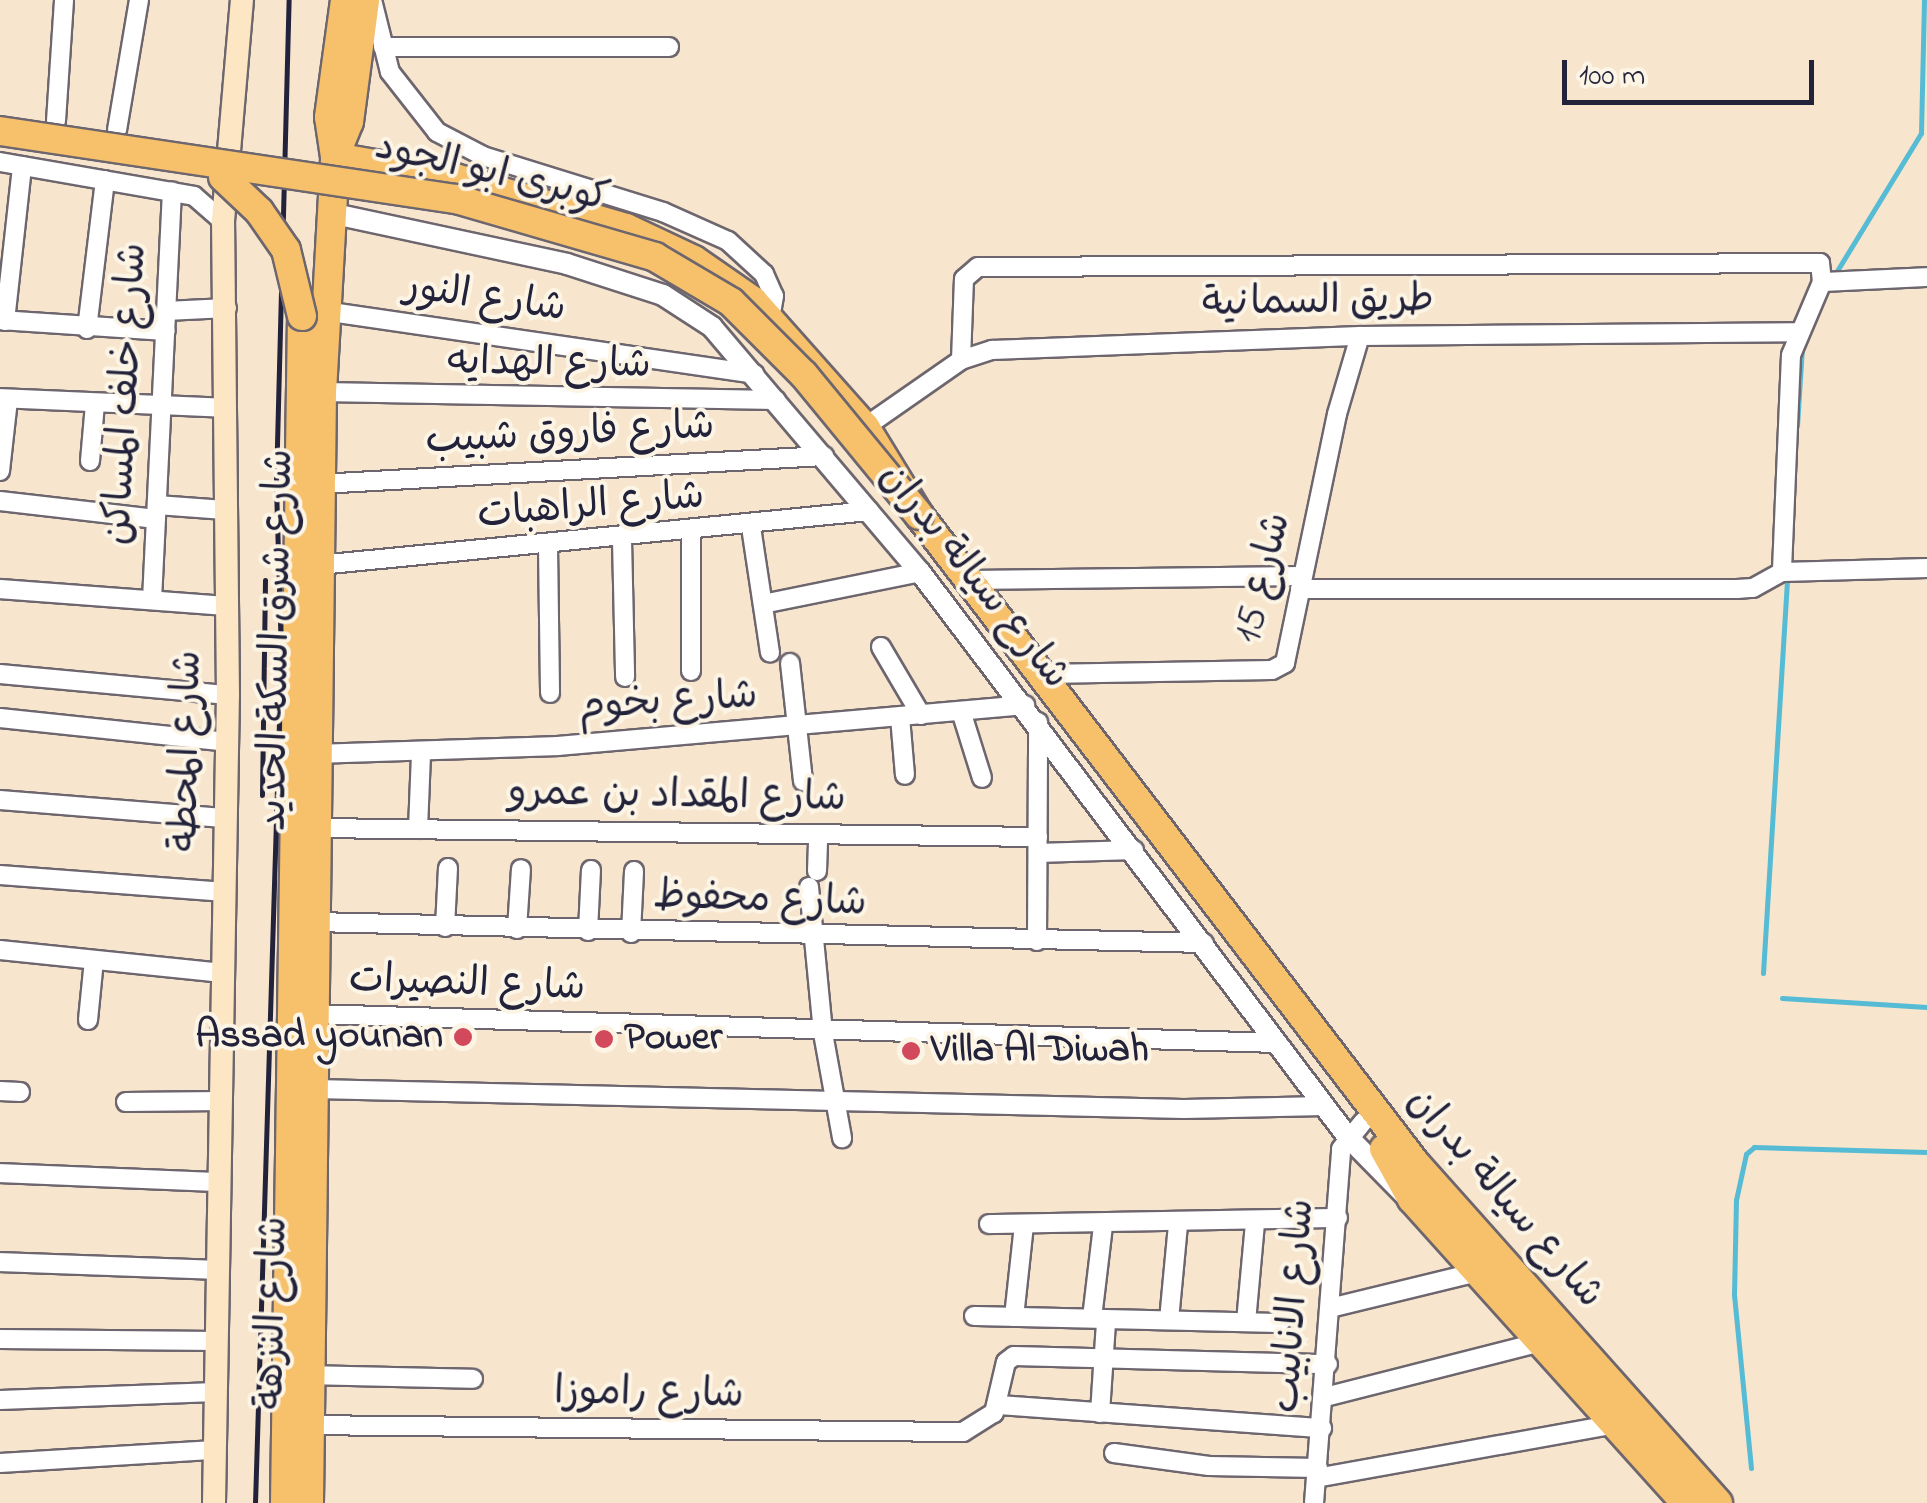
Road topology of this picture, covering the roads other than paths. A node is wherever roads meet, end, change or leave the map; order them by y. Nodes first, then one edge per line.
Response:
1 (64, 0) edge
2 (138, 0) edge
3 (242, 0) edge
4 (345, 0) edge
5 (368, 0) edge
6 (669, 46) dead end
7 (382, 47) junction
8 (56, 121) dead end
9 (118, 130) dead end
10 (0, 131) edge
11 (0, 146) edge
12 (334, 157) junction
13 (0, 162) edge
14 (22, 166) junction
15 (223, 177) junction
16 (105, 180) junction
17 (172, 192) junction
18 (330, 213) junction
19 (223, 220) junction
20 (6, 244) edge
21 (1927, 277) edge
22 (1822, 282) junction
23 (227, 308) junction
24 (166, 311) junction
25 (313, 314) junction
26 (770, 318) junction
27 (2, 320) edge
28 (88, 329) junction
29 (166, 331) junction
30 (1796, 332) junction
31 (1360, 336) junction
32 (961, 360) junction
33 (754, 374) junction
34 (322, 392) junction
35 (4, 399) edge
36 (776, 400) junction
37 (95, 404) junction
38 (162, 408) junction
39 (226, 408) junction
40 (865, 427) junction
41 (824, 456) junction
42 (90, 461) dead end
43 (0, 471) edge
44 (320, 484) junction
45 (0, 501) edge
46 (225, 510) junction
47 (870, 510) junction
48 (157, 512) junction
49 (916, 523) junction
50 (752, 527) junction
51 (690, 533) junction
52 (622, 540) junction
53 (548, 548) junction
54 (319, 565) junction
55 (1927, 568) edge
56 (920, 572) junction
57 (1782, 572) junction
58 (970, 580) junction
59 (1301, 582) junction
60 (0, 589) edge
61 (152, 600) junction
62 (762, 604) junction
63 (226, 606) junction
64 (881, 647) dead end
65 (770, 653) dead end
66 (790, 663) dead end
67 (692, 670) dead end
68 (0, 674) edge
69 (1044, 674) junction
70 (625, 677) dead end
71 (550, 693) dead end
72 (228, 695) junction
73 (1025, 705) junction
74 (961, 711) junction
75 (921, 715) junction
76 (900, 717) junction
77 (0, 718) edge
78 (1038, 722) junction
79 (797, 728) junction
80 (227, 742) junction
81 (316, 754) junction
82 (421, 754) junction
83 (905, 775) dead end
84 (982, 778) dead end
85 (803, 782) dead end
86 (0, 800) edge
87 (226, 818) junction
88 (315, 828) junction
89 (418, 829) junction
90 (818, 834) junction
91 (1038, 845) junction
92 (1134, 850) junction
93 (448, 868) dead end
94 (522, 869) dead end
95 (591, 870) dead end
96 (634, 871) dead end
97 (0, 876) edge
98 (224, 892) junction
99 (314, 922) junction
100 (445, 927) junction
101 (518, 929) junction
102 (588, 931) junction
103 (631, 933) junction
104 (812, 939) junction
105 (1037, 942) junction
106 (1204, 943) junction
107 (0, 950) edge
108 (94, 960) junction
109 (223, 973) junction
110 (312, 1014) junction
111 (88, 1020) dead end
112 (823, 1033) junction
113 (1278, 1043) junction
114 (315, 1090) junction
115 (0, 1091) edge
116 (20, 1092) dead end
117 (221, 1101) junction
118 (126, 1102) dead end
119 (835, 1104) junction
120 (1325, 1106) junction
121 (316, 1125) junction
122 (1355, 1129) junction
123 (842, 1138) dead end
124 (0, 1173) edge
125 (220, 1182) junction
126 (286, 1204) junction
127 (1338, 1218) junction
128 (1255, 1223) junction
129 (989, 1224) dead end
130 (1024, 1225) junction
131 (1178, 1225) junction
132 (1102, 1226) junction
133 (0, 1262) edge
134 (218, 1270) junction
135 (1478, 1272) junction
136 (1334, 1308) junction
137 (974, 1316) dead end
138 (1014, 1317) junction
139 (1099, 1320) junction
140 (1170, 1320) junction
141 (1246, 1322) junction
142 (1280, 1323) dead end
143 (0, 1339) edge
144 (216, 1341) junction
145 (1541, 1342) junction
146 (1104, 1359) junction
147 (1328, 1364) junction
148 (300, 1375) junction
149 (1590, 1378) junction
150 (472, 1379) dead end
151 (216, 1392) junction
152 (1325, 1397) junction
153 (0, 1400) edge
154 (998, 1406) junction
155 (1100, 1412) junction
156 (1615, 1424) junction
157 (299, 1425) junction
158 (1322, 1428) junction
159 (215, 1450) junction
160 (1114, 1454) dead end
161 (0, 1463) edge
162 (1317, 1473) junction
163 (214, 1503) edge
164 (285, 1503) edge
165 (309, 1503) edge
166 (1314, 1503) edge
167 (1686, 1503) edge
168 (1718, 1503) edge

1 - 8 street
2 - 9 street
3 - 19 main road, شارع المحطة
4 - 12 main road
5 - 7 street
5 - 12 main road
6 - 7 street
7 - 26 street
10 - 49 main road, كوبرى ابو الجود, bridge
11 - 15 main road, كوبرى ابو الجود
12 - 18 main road, شارع شرق السكة الحديد
12 - 26 main road, شارع سيالة بدران
13 - 14 street
14 - 16 street
14 - 20 street
15 - 25 main road, bridge
15 - 49 main road, كوبرى ابو الجود
16 - 17 street
16 - 28 street
17 - 19 street
17 - 24 street, شارع خلف المساكن
18 - 25 main road, شارع شرق السكة الحديد
18 - 33 street, شارع سيالة بدران
19 - 23 main road, شارع المحطة
20 - 27 street
21 - 22 street
22 - 30 street
22 - 32 street
23 - 24 street
23 - 39 main road, شارع المحطة
24 - 29 street, شارع خلف المساكن
25 - 33 street, شارع النور
25 - 34 main road, شارع شرق السكة الحديد
25 - 126 main road, شارع النزهة
26 - 40 main road, شارع سيالة بدران
27 - 28 street
28 - 29 street
29 - 38 street, شارع خلف المساكن
30 - 31 street, طريق السمانية
30 - 57 street
31 - 32 street, طريق السمانية
31 - 59 street, شارع 15
32 - 40 street, طريق السمانية
33 - 36 street, شارع سيالة بدران
34 - 36 street, شارع الهدايه
34 - 44 main road, شارع شرق السكة الحديد
35 - 37 street
35 - 43 street
36 - 41 street, شارع سيالة بدران
37 - 38 street
37 - 42 street
38 - 39 street
38 - 48 street, شارع خلف المساكن
39 - 46 main road, شارع المحطة
40 - 49 main road, شارع سيالة بدران
41 - 44 street, شارع فاروق شبيب
41 - 47 street, شارع سيالة بدران
44 - 54 main road, شارع شرق السكة الحديد
45 - 48 street
46 - 48 street
46 - 63 main road, شارع المحطة
47 - 50 street, شارع الراهبات
47 - 56 street, شارع سيالة بدران
48 - 61 street, شارع خلف المساكن
49 - 58 main road, شارع سيالة بدران
49 - 122 main road, شارع سيالة بدران
50 - 51 street, شارع الراهبات
50 - 62 street
51 - 52 street, شارع الراهبات
51 - 67 street
52 - 53 street, شارع الراهبات
52 - 70 street
53 - 54 street, شارع الراهبات
53 - 71 street
54 - 81 main road, شارع شرق السكة الحديد
55 - 57 street
56 - 62 street
56 - 73 street, شارع سيالة بدران
57 - 59 street
58 - 59 street
58 - 69 main road, شارع سيالة بدران
59 - 69 street, شارع 15
60 - 61 street
61 - 63 street
62 - 65 street
63 - 72 main road, شارع المحطة
64 - 75 street
66 - 79 street
68 - 72 street
69 - 149 main road, شارع سيالة بدران
72 - 80 main road, شارع المحطة
73 - 74 street, شارع بخوم
73 - 78 street, شارع سيالة بدران
74 - 75 street, شارع بخوم
74 - 84 street
75 - 76 street, شارع بخوم
76 - 79 street, شارع بخوم
76 - 83 street
77 - 80 street
78 - 91 street
78 - 92 street, شارع سيالة بدران
79 - 82 street, شارع بخوم
79 - 85 street
80 - 87 main road, شارع المحطة
81 - 82 street, شارع بخوم
81 - 88 main road, شارع شرق السكة الحديد
82 - 89 street
86 - 87 street
87 - 98 main road, شارع المحطة
88 - 89 street, شارع المقداد بن عمرو
88 - 99 main road, شارع شرق السكة الحديد
89 - 90 street, شارع المقداد بن عمرو
90 - 91 street, شارع المقداد بن عمرو
90 - 104 street
91 - 92 street, شارع المقداد بن عمرو
91 - 105 street
92 - 106 street, شارع سيالة بدران
93 - 100 street
94 - 101 street
95 - 102 street
96 - 103 street
97 - 98 street
98 - 109 main road, شارع المحطة
99 - 100 street, شارع محفوظ
99 - 110 main road, شارع شرق السكة الحديد
100 - 101 street, شارع محفوظ
101 - 102 street, شارع محفوظ
102 - 103 street, شارع محفوظ
103 - 104 street, شارع محفوظ
104 - 105 street, شارع محفوظ
104 - 112 street
105 - 106 street, شارع محفوظ
106 - 113 street, شارع سيالة بدران
107 - 108 street
108 - 109 street
108 - 111 street
109 - 117 main road, شارع المحطة
110 - 112 street, شارع النصيرات
110 - 114 main road, شارع شرق السكة الحديد
112 - 113 street, شارع النصيرات
112 - 119 street
113 - 120 street, شارع سيالة بدران
114 - 119 street
114 - 121 main road, شارع شرق السكة الحديد
115 - 116 street
117 - 118 street
117 - 125 main road, شارع المحطة
119 - 120 street
119 - 123 street
120 - 122 street, شارع سيالة بدران
121 - 126 main road
121 - 148 main road, شارع النزهة
122 - 127 street, شارع الانابيب
122 - 135 main road, شارع سيالة بدران
124 - 125 street
125 - 134 main road, شارع المحطة
126 - 148 main road, شارع النزهة
127 - 128 street
127 - 136 street, شارع الانابيب
128 - 131 street
128 - 141 street
129 - 130 street
130 - 132 street
130 - 138 street
131 - 132 street
131 - 140 street
132 - 139 street
133 - 134 street
134 - 144 main road, شارع المحطة
135 - 136 street
135 - 145 main road, شارع سيالة بدران
136 - 147 street, شارع الانابيب
137 - 138 street
138 - 139 street
139 - 140 street
139 - 146 street
140 - 141 street
141 - 142 street
143 - 144 street
144 - 151 main road, شارع المحطة
145 - 149 main road, شارع سيالة بدران
145 - 152 street
146 - 147 street
146 - 154 street
146 - 155 street
147 - 152 street, شارع الانابيب
148 - 150 street
148 - 157 main road, شارع النزهة
149 - 156 main road, شارع سيالة بدران
149 - 168 main road, شارع سيالة بدران
151 - 153 street
151 - 159 main road, شارع المحطة
152 - 158 street, شارع الانابيب
154 - 155 street
154 - 157 street, شارع راموزا
155 - 158 street
156 - 162 street
156 - 167 main road, شارع سيالة بدران
157 - 164 main road, شارع النزهة
157 - 165 main road, شارع النزهة
158 - 162 street, شارع الانابيب
159 - 161 street
159 - 163 main road, شارع المحطة
160 - 162 street
162 - 166 street, شارع الانابيب

